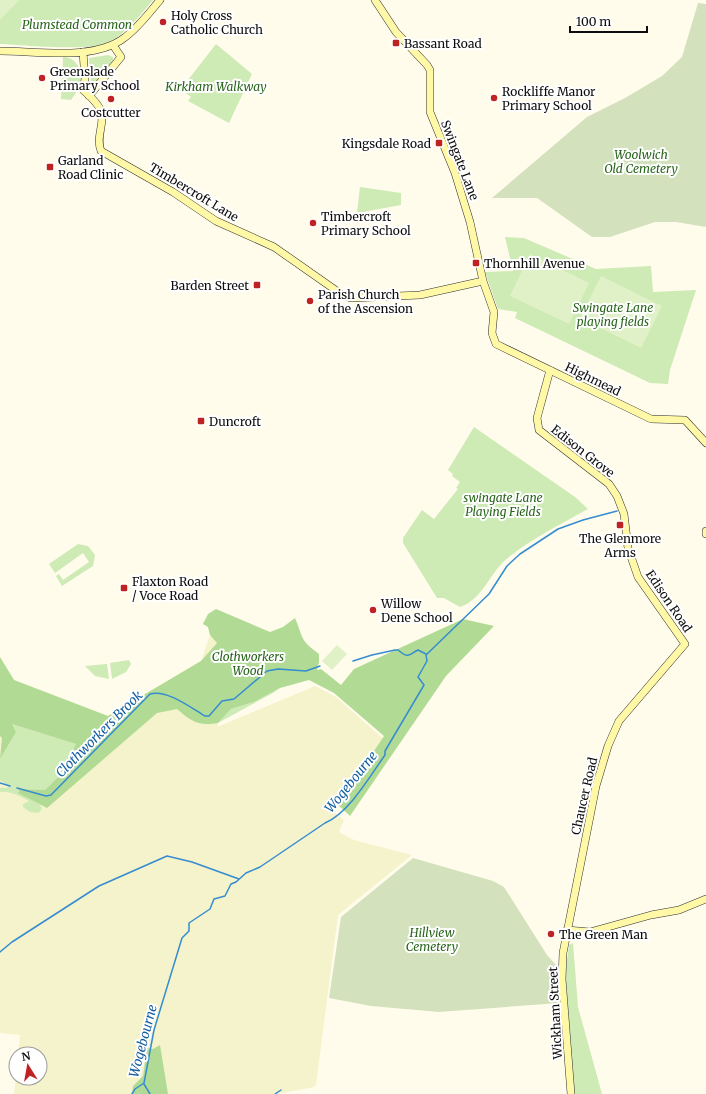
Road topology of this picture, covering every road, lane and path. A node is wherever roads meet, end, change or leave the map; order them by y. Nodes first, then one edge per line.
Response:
1 (160, 0) edge
2 (375, 0) edge
3 (113, 45) junction
4 (0, 50) edge
5 (83, 52) junction
6 (89, 96) junction
7 (483, 281) junction
8 (496, 344) joint
9 (550, 370) junction
10 (706, 443) edge
11 (628, 548) joint
12 (685, 644) joint
13 (706, 899) edge
14 (567, 930) junction
15 (571, 1094) edge

1 - 3 street
2 - 7 street, Swingate Lane
3 - 5 street
3 - 6 street
4 - 5 street
5 - 6 street, Timbercroft Lane
6 - 7 street, Timbercroft Lane
7 - 8 street, Swingate Lane
8 - 9 street, Highmead
9 - 10 street, Highmead
9 - 11 street, Edison Grove
11 - 12 street, Edison Road
12 - 14 street, Chaucer Road
13 - 14 street
14 - 15 street, Wickham Street

